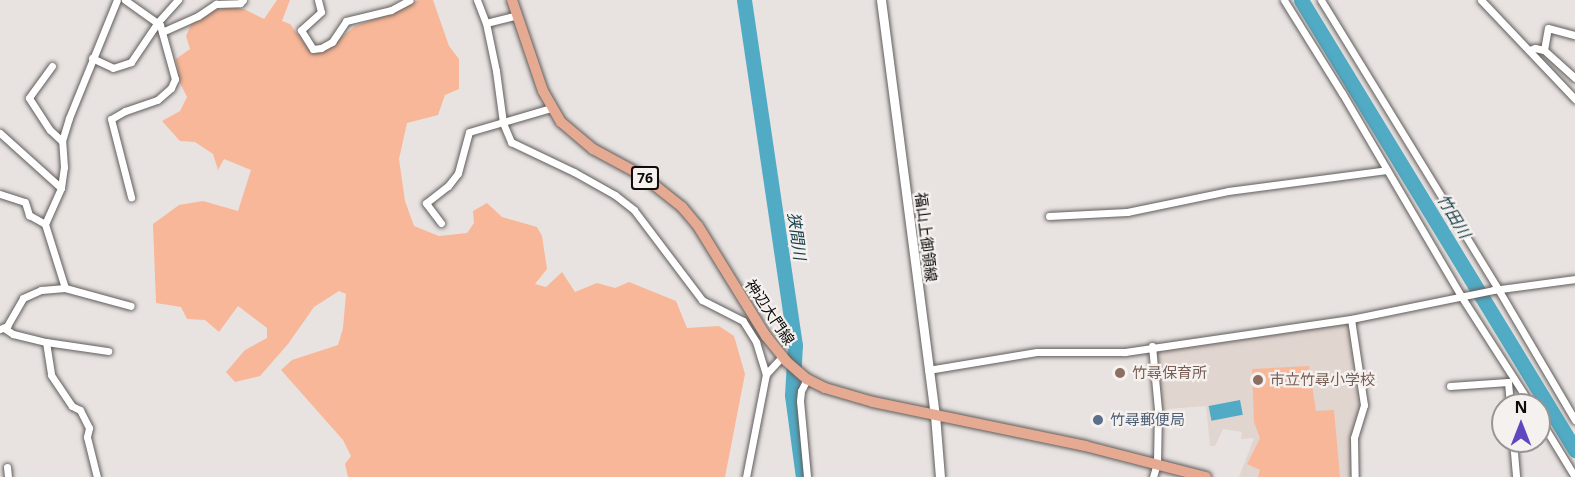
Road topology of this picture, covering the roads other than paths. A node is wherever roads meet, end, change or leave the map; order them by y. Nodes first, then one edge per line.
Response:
1 (117, 0) edge
2 (125, 0) edge
3 (178, 0) edge
4 (243, 0) edge
5 (318, 0) edge
6 (410, 0) edge
7 (477, 0) edge
8 (512, 0) edge
9 (881, 0) edge
10 (1284, 0) edge
11 (1321, 0) edge
12 (1481, 0) edge
13 (518, 15) junction
14 (158, 22) junction
15 (486, 23) junction
16 (162, 32) junction
17 (1575, 35) edge
18 (1528, 50) junction
19 (1544, 50) junction
20 (92, 58) junction
21 (51, 66) dead end
22 (1575, 78) edge
23 (1575, 99) edge
24 (551, 108) junction
25 (503, 123) junction
26 (0, 133) edge
27 (62, 141) junction
28 (1387, 170) junction
29 (62, 188) junction
30 (0, 194) edge
31 (131, 197) dead end
32 (1049, 216) dead end
33 (441, 223) dead end
34 (45, 224) junction
35 (1575, 279) edge
36 (65, 288) junction
37 (1496, 289) junction
38 (1463, 296) junction
39 (131, 306) dead end
40 (1352, 319) junction
41 (2, 328) edge
42 (46, 342) junction
43 (1152, 346) junction
44 (108, 351) dead end
45 (1500, 353) junction
46 (784, 359) junction
47 (928, 370) junction
48 (766, 374) junction
49 (804, 376) junction
50 (1508, 382) junction
51 (1450, 386) dead end
52 (1509, 393) edge
53 (1524, 393) edge
54 (934, 415) junction
55 (1575, 420) edge
56 (1551, 438) edge
57 (1514, 453) edge
58 (1157, 463) junction
59 (7, 466) dead end
60 (8, 477) edge
61 (97, 477) edge
62 (746, 477) edge
63 (807, 477) edge
64 (940, 477) edge
65 (1153, 477) edge
66 (1206, 477) edge
67 (1355, 477) edge
68 (1516, 477) edge
69 (1575, 477) edge

1 - 20 street
2 - 14 street
3 - 14 street
4 - 16 street
5 - 6 street
7 - 15 street
8 - 13 main road, 神辺大門線 / 76
9 - 47 main road, 福山上御領線
10 - 28 street
11 - 37 street
12 - 18 street
13 - 15 street
13 - 24 main road, 神辺大門線 / 76
14 - 16 street
14 - 20 street
15 - 25 street
16 - 31 street
17 - 19 street
18 - 19 street
18 - 23 street
19 - 22 street
20 - 27 street
21 - 27 street
24 - 25 street
24 - 46 main road, 神辺大門線 / 76
25 - 33 street
25 - 48 street
26 - 29 street
27 - 29 street
28 - 32 street
28 - 38 street
29 - 34 street
30 - 34 street
34 - 36 street
35 - 37 street
36 - 39 street
36 - 41 street
37 - 38 street
37 - 55 street
38 - 40 street
38 - 45 street
40 - 43 street
40 - 67 street
41 - 42 street
42 - 44 street
42 - 61 street
43 - 47 street
43 - 58 street
45 - 50 street
45 - 53 street
46 - 48 street
46 - 49 main road, 神辺大門線 / 76
47 - 54 main road, 福山上御領線
48 - 62 street
49 - 54 main road, 神辺大門線 / 76
49 - 63 street
50 - 51 street
50 - 52 street
54 - 58 main road, 神辺大門線 / 76
54 - 64 main road, 福山上御領線
56 - 69 street
57 - 68 street
58 - 65 street
58 - 66 main road, 神辺大門線 / 76
59 - 60 street

